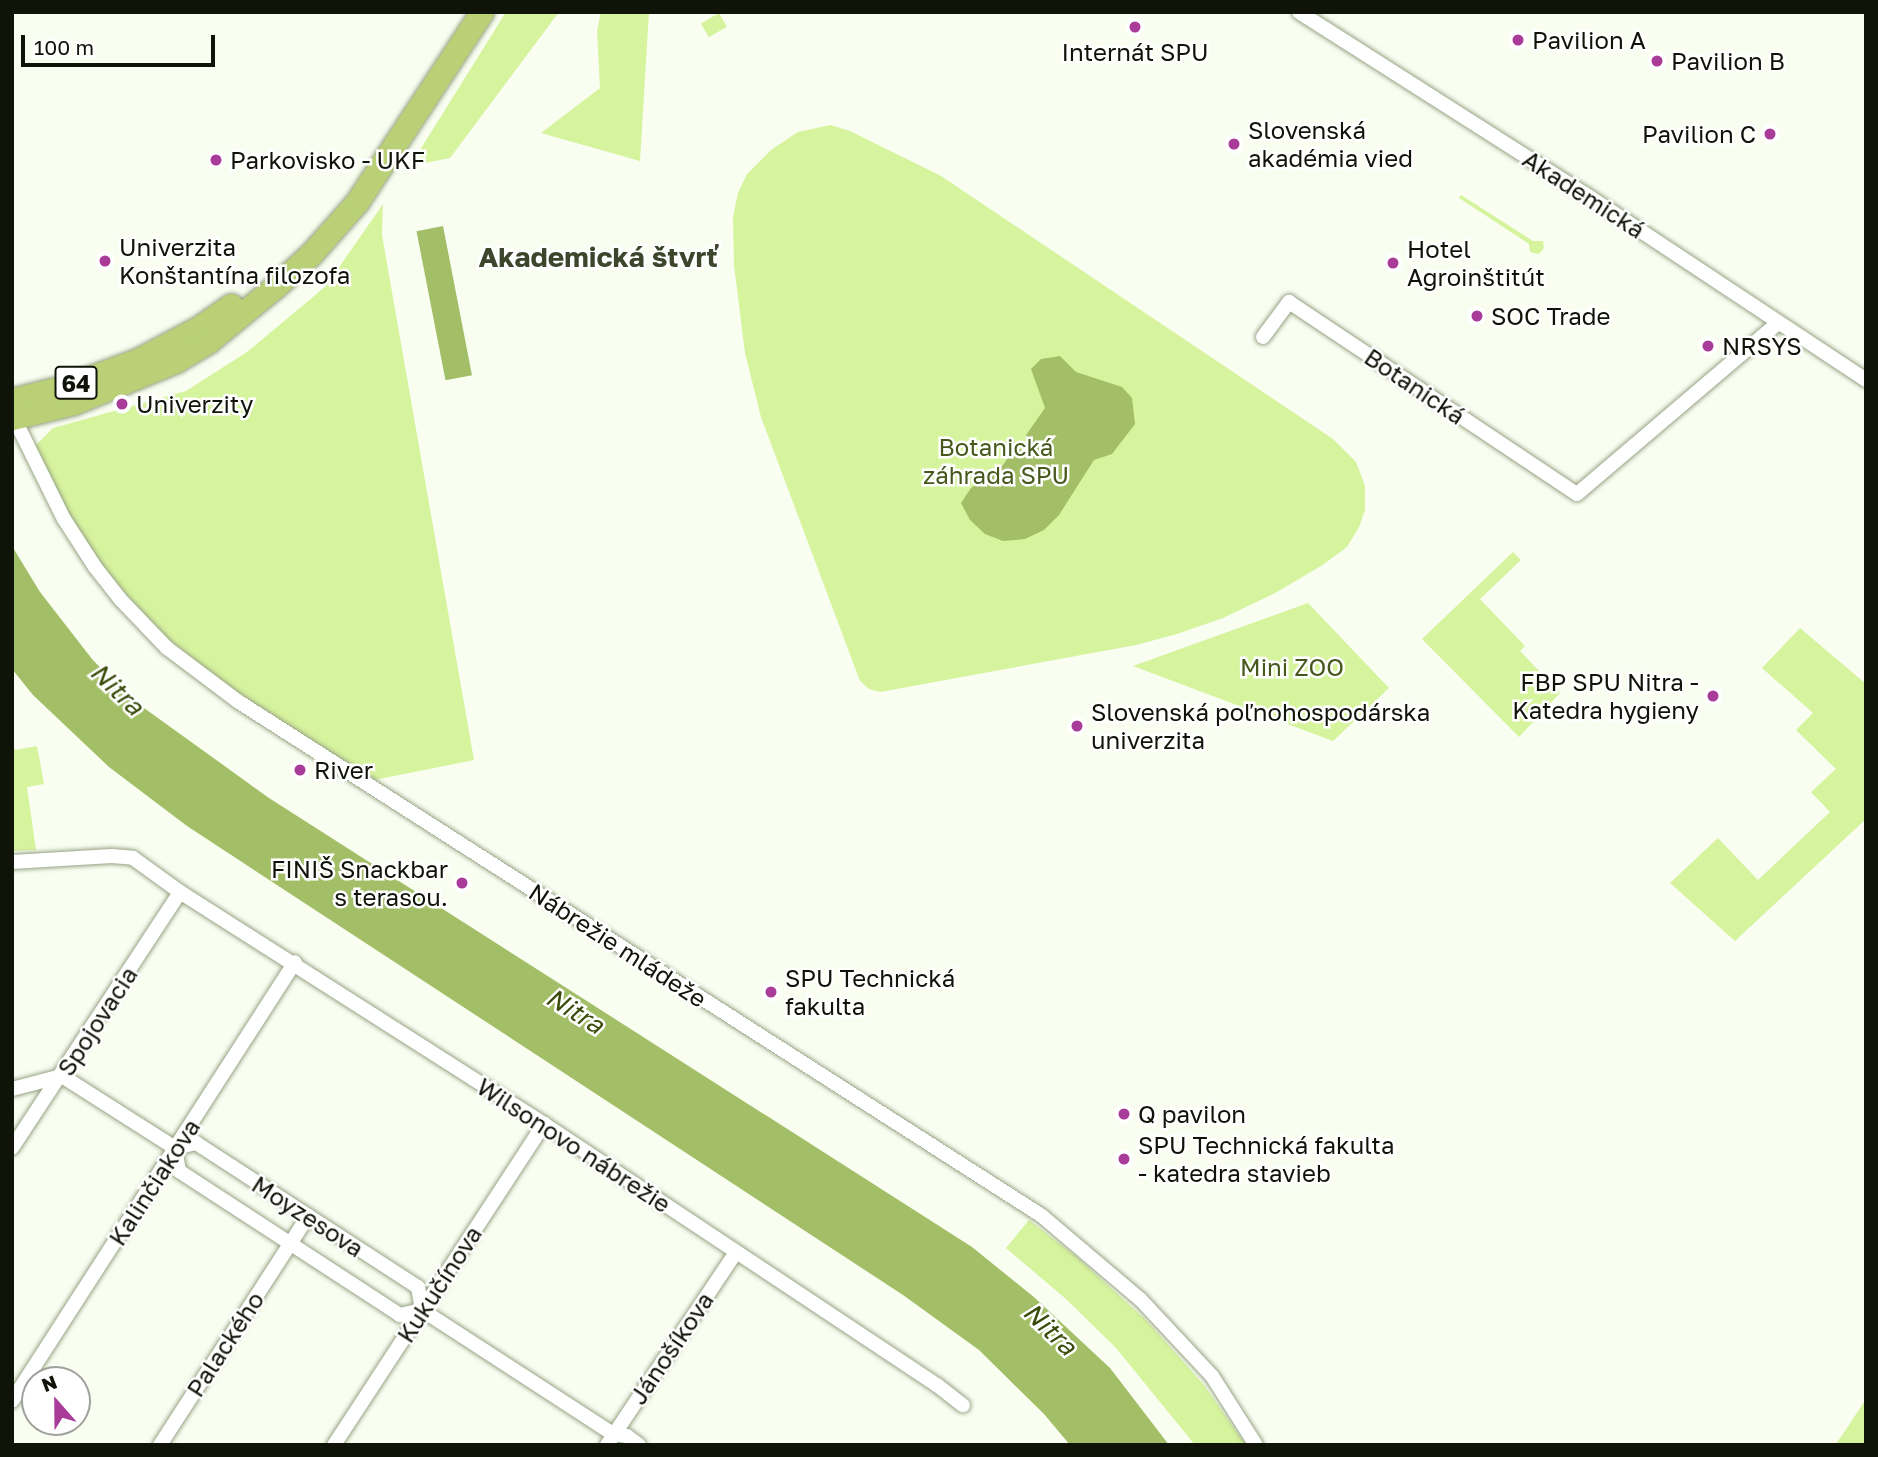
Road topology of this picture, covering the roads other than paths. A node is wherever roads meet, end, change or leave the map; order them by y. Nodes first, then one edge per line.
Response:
1 (464, 12) edge
2 (482, 12) edge
3 (1299, 12) edge
4 (1778, 323) junction
5 (1264, 337) dead end
6 (1866, 380) edge
7 (13, 413) edge
8 (12, 862) edge
9 (180, 892) junction
10 (295, 962) junction
11 (62, 1076) junction
12 (12, 1089) edge
13 (544, 1124) junction
14 (12, 1148) edge
15 (175, 1148) junction
16 (308, 1216) junction
17 (291, 1244) junction
18 (736, 1252) junction
19 (422, 1310) junction
20 (12, 1401) edge
21 (963, 1405) dead end
22 (610, 1439) edge
23 (160, 1445) edge
24 (334, 1445) edge
25 (639, 1445) edge
26 (1256, 1445) edge

1 - 7 main road, 64
2 - 7 main road, 64
3 - 4 street, Akademická
4 - 5 street, Botanická
4 - 6 street, Akademická
7 - 26 street, Nábrežie mládeže
8 - 9 street, Wilsonovo nábrežie
9 - 10 street, Wilsonovo nábrežie
9 - 11 street, Spojovacia
10 - 13 street, Wilsonovo nábrežie
10 - 15 street, Kalinčiakova
11 - 12 street
11 - 14 street, Spojovacia
11 - 15 street, Moyzesova
13 - 18 street, Wilsonovo nábrežie
13 - 19 street, Kukučínova
15 - 16 street, Moyzesova
15 - 17 street, Moyzesova
15 - 20 street, Kalinčiakova
16 - 17 street, Palackého
16 - 19 street, Moyzesova
17 - 19 street, Moyzesova
17 - 23 street, Palackého
18 - 21 street, Wilsonovo nábrežie
18 - 22 street, Jánošíkova
19 - 22 street, Moyzesova
19 - 24 street, Kukučínova
22 - 25 street, Moyzesova

